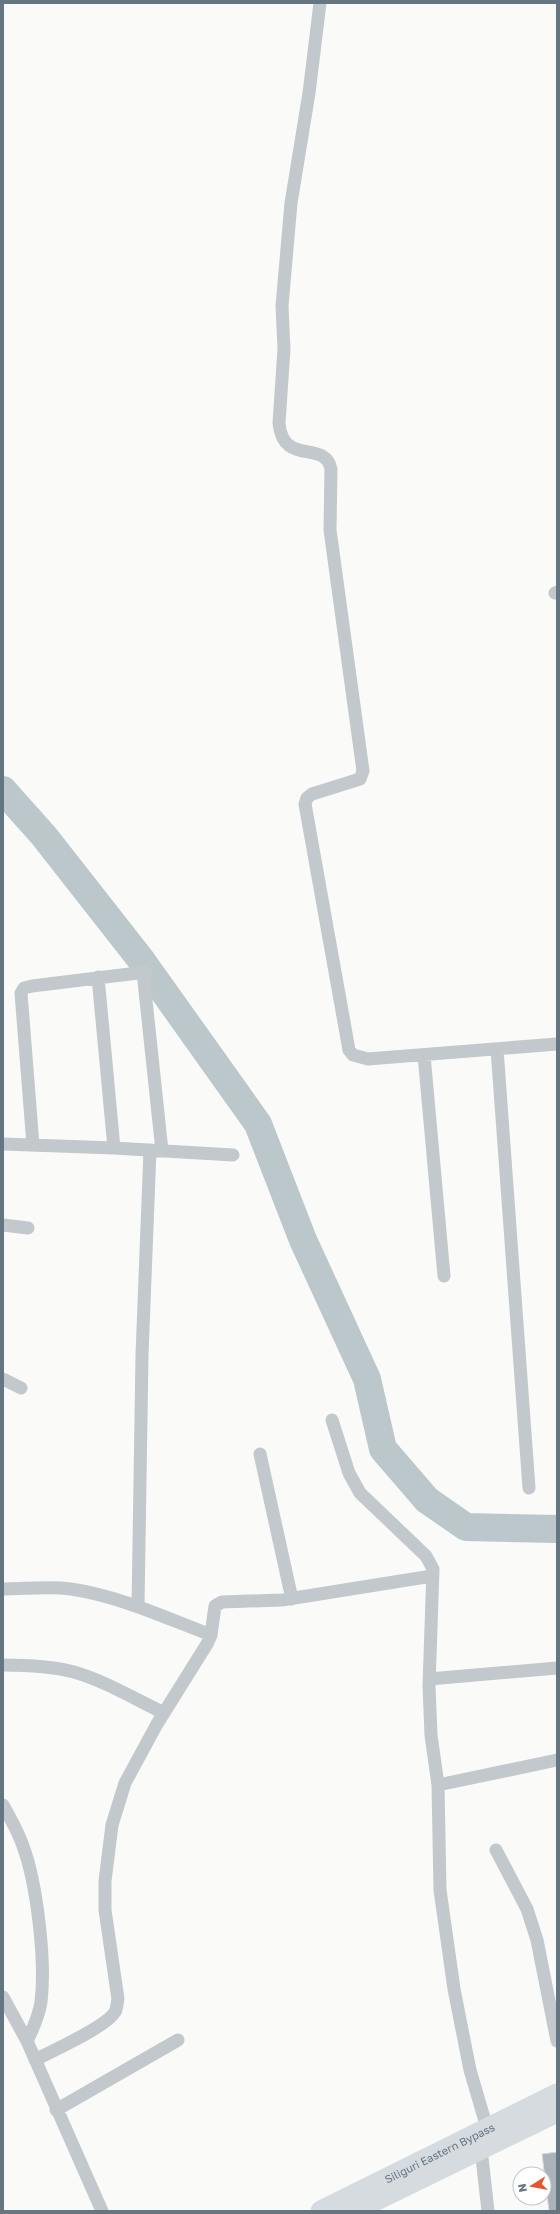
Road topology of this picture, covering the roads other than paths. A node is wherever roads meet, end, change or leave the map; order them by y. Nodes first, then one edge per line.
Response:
1 (320, 3) edge
2 (98, 977) junction
3 (557, 1044) edge
4 (497, 1049) junction
5 (424, 1055) junction
6 (3, 1144) edge
7 (33, 1145) junction
8 (114, 1148) junction
9 (156, 1150) junction
10 (233, 1155) dead end
11 (3, 1225) edge
12 (28, 1228) dead end
13 (444, 1276) dead end
14 (3, 1379) edge
15 (21, 1388) dead end
16 (332, 1420) dead end
17 (260, 1454) dead end
18 (529, 1488) dead end
19 (432, 1576) junction
20 (3, 1589) edge
21 (292, 1599) junction
22 (138, 1607) junction
23 (211, 1635) junction
24 (3, 1665) edge
25 (557, 1668) edge
26 (429, 1679) junction
27 (164, 1713) junction
28 (557, 1760) edge
29 (438, 1785) junction
30 (3, 1805) edge
31 (496, 1850) dead end
32 (3, 1997) edge
33 (178, 2040) dead end
34 (27, 2041) junction
35 (557, 2041) edge
36 (37, 2065) junction
37 (557, 2094) edge
38 (56, 2110) junction
39 (557, 2112) edge
40 (487, 2128) junction
41 (481, 2148) junction
42 (102, 2211) edge
43 (321, 2211) edge
44 (353, 2211) edge
45 (488, 2211) edge

1 - 5 street
2 - 7 street
2 - 8 street
2 - 9 street
3 - 4 street
4 - 5 street
4 - 18 street
5 - 13 street
6 - 7 street
7 - 8 street
8 - 9 street
9 - 10 street
9 - 22 street
11 - 12 street
14 - 15 street
16 - 19 street
17 - 21 street
19 - 21 street
19 - 26 street
20 - 22 street
21 - 23 street
22 - 23 street
23 - 27 street
24 - 27 street
25 - 26 street
26 - 29 street
27 - 36 street
28 - 29 street
29 - 40 street
30 - 34 street
31 - 35 street
32 - 34 street
33 - 38 street
34 - 36 street
36 - 38 street
37 - 40 main road, Siliguri Eastern Bypass
38 - 42 street
39 - 41 main road, Siliguri Eastern Bypass
40 - 43 main road, Siliguri Eastern Bypass
41 - 44 main road, Siliguri Eastern Bypass
41 - 45 street

